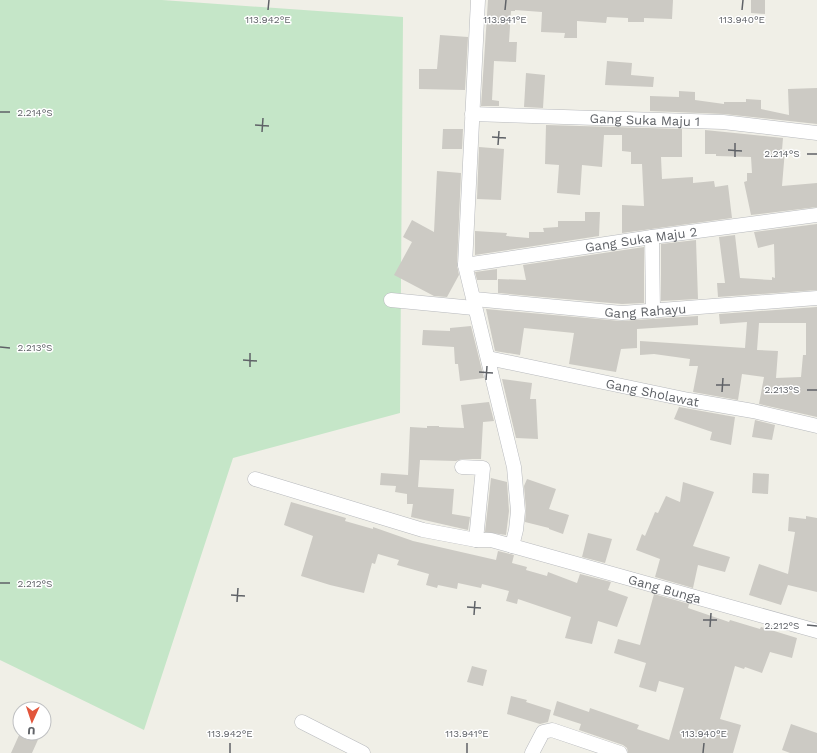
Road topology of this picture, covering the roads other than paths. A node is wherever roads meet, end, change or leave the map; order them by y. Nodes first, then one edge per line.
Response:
1 (478, 0) edge
2 (472, 114) junction
3 (817, 133) edge
4 (817, 215) edge
5 (652, 237) junction
6 (465, 265) junction
7 (817, 298) edge
8 (391, 300) dead end
9 (474, 303) junction
10 (654, 311) junction
11 (488, 358) junction
12 (817, 426) edge
13 (462, 467) dead end
14 (255, 479) dead end
15 (476, 540) junction
16 (512, 546) junction
17 (817, 631) edge
18 (302, 722) dead end
19 (363, 753) edge
20 (532, 753) edge
21 (620, 753) edge

1 - 2 street
2 - 3 street, Gang Suka Maju 1
2 - 6 street
4 - 5 street, Gang Suka Maju 2
5 - 6 street, Gang Suka Maju 2
5 - 10 street
6 - 9 street
7 - 10 street, Gang Rahayu
8 - 9 street, Gang Rahayu
9 - 10 street, Gang Rahayu
9 - 11 street
11 - 12 street, Gang Sholawat
11 - 16 street
13 - 15 street
14 - 15 street, Gang Bunga
15 - 16 street, Gang Bunga
16 - 17 street, Gang Bunga
18 - 19 street
20 - 21 street

